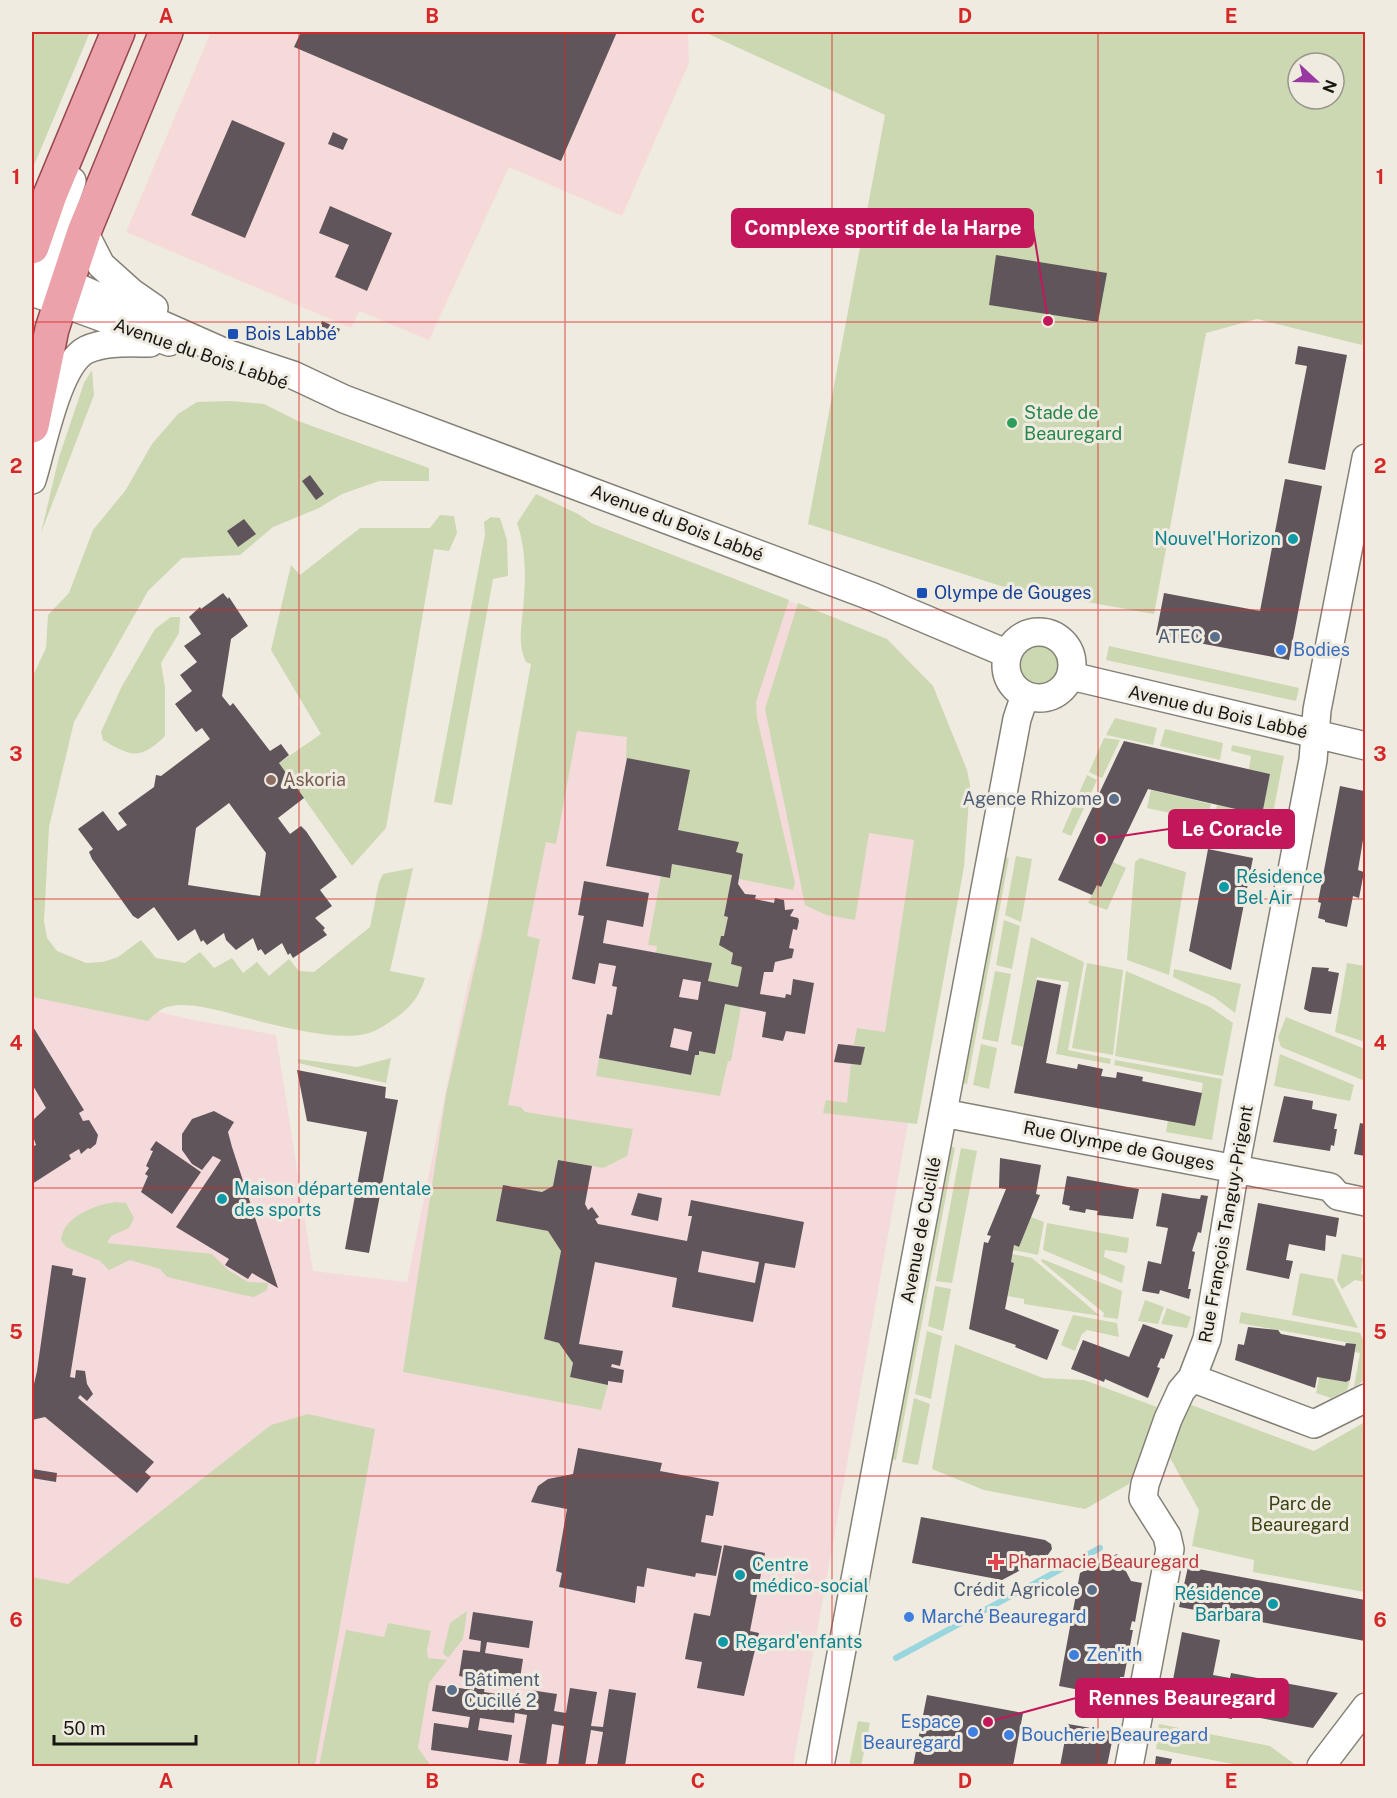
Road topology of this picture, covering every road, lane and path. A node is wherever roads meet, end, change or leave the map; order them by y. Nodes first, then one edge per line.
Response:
1 (119, 32) edge
2 (166, 32) edge
3 (41, 202) edge
4 (84, 232) junction
5 (32, 247) edge
6 (45, 285) edge
7 (178, 338) junction
8 (32, 368) edge
9 (32, 426) edge
10 (1365, 458) edge
11 (32, 480) edge
12 (1008, 654) junction
13 (1071, 676) junction
14 (1025, 695) junction
15 (1315, 735) junction
16 (1365, 746) edge
17 (943, 1113) junction
18 (1235, 1168) junction
19 (1365, 1184) edge
20 (1330, 1187) junction
21 (1365, 1202) edge
22 (1192, 1378) junction
23 (1365, 1398) edge
24 (1365, 1707) edge
25 (820, 1767) edge
26 (1130, 1767) edge
27 (1322, 1767) edge

1 - 3 main road
1 - 6 street
2 - 4 main road
3 - 5 main road
4 - 6 main road
4 - 7 street, Avenue du Bois Labbé
6 - 7 street, Avenue du Bois Labbé
6 - 8 street
6 - 9 main road
7 - 11 street
7 - 12 street, Avenue du Bois Labbé
10 - 15 street, Rue François Tanguy-Prigent
12 - 13 street
12 - 14 street
13 - 14 street
13 - 15 street, Avenue du Bois Labbé
14 - 17 street, Avenue de Cucillé
15 - 16 street, Avenue du Bois Labbé
15 - 18 street, Rue François Tanguy-Prigent
17 - 18 street, Rue Olympe de Gouges
17 - 25 street, Avenue de Cucillé
18 - 20 street, Rue Olympe de Gouges
18 - 22 street, Rue François Tanguy-Prigent
19 - 20 street, Rue Olympe de Gouges
20 - 21 street, Rue Olympe de Gouges
22 - 23 street
22 - 26 street, Rue François Tanguy-Prigent
24 - 27 street

